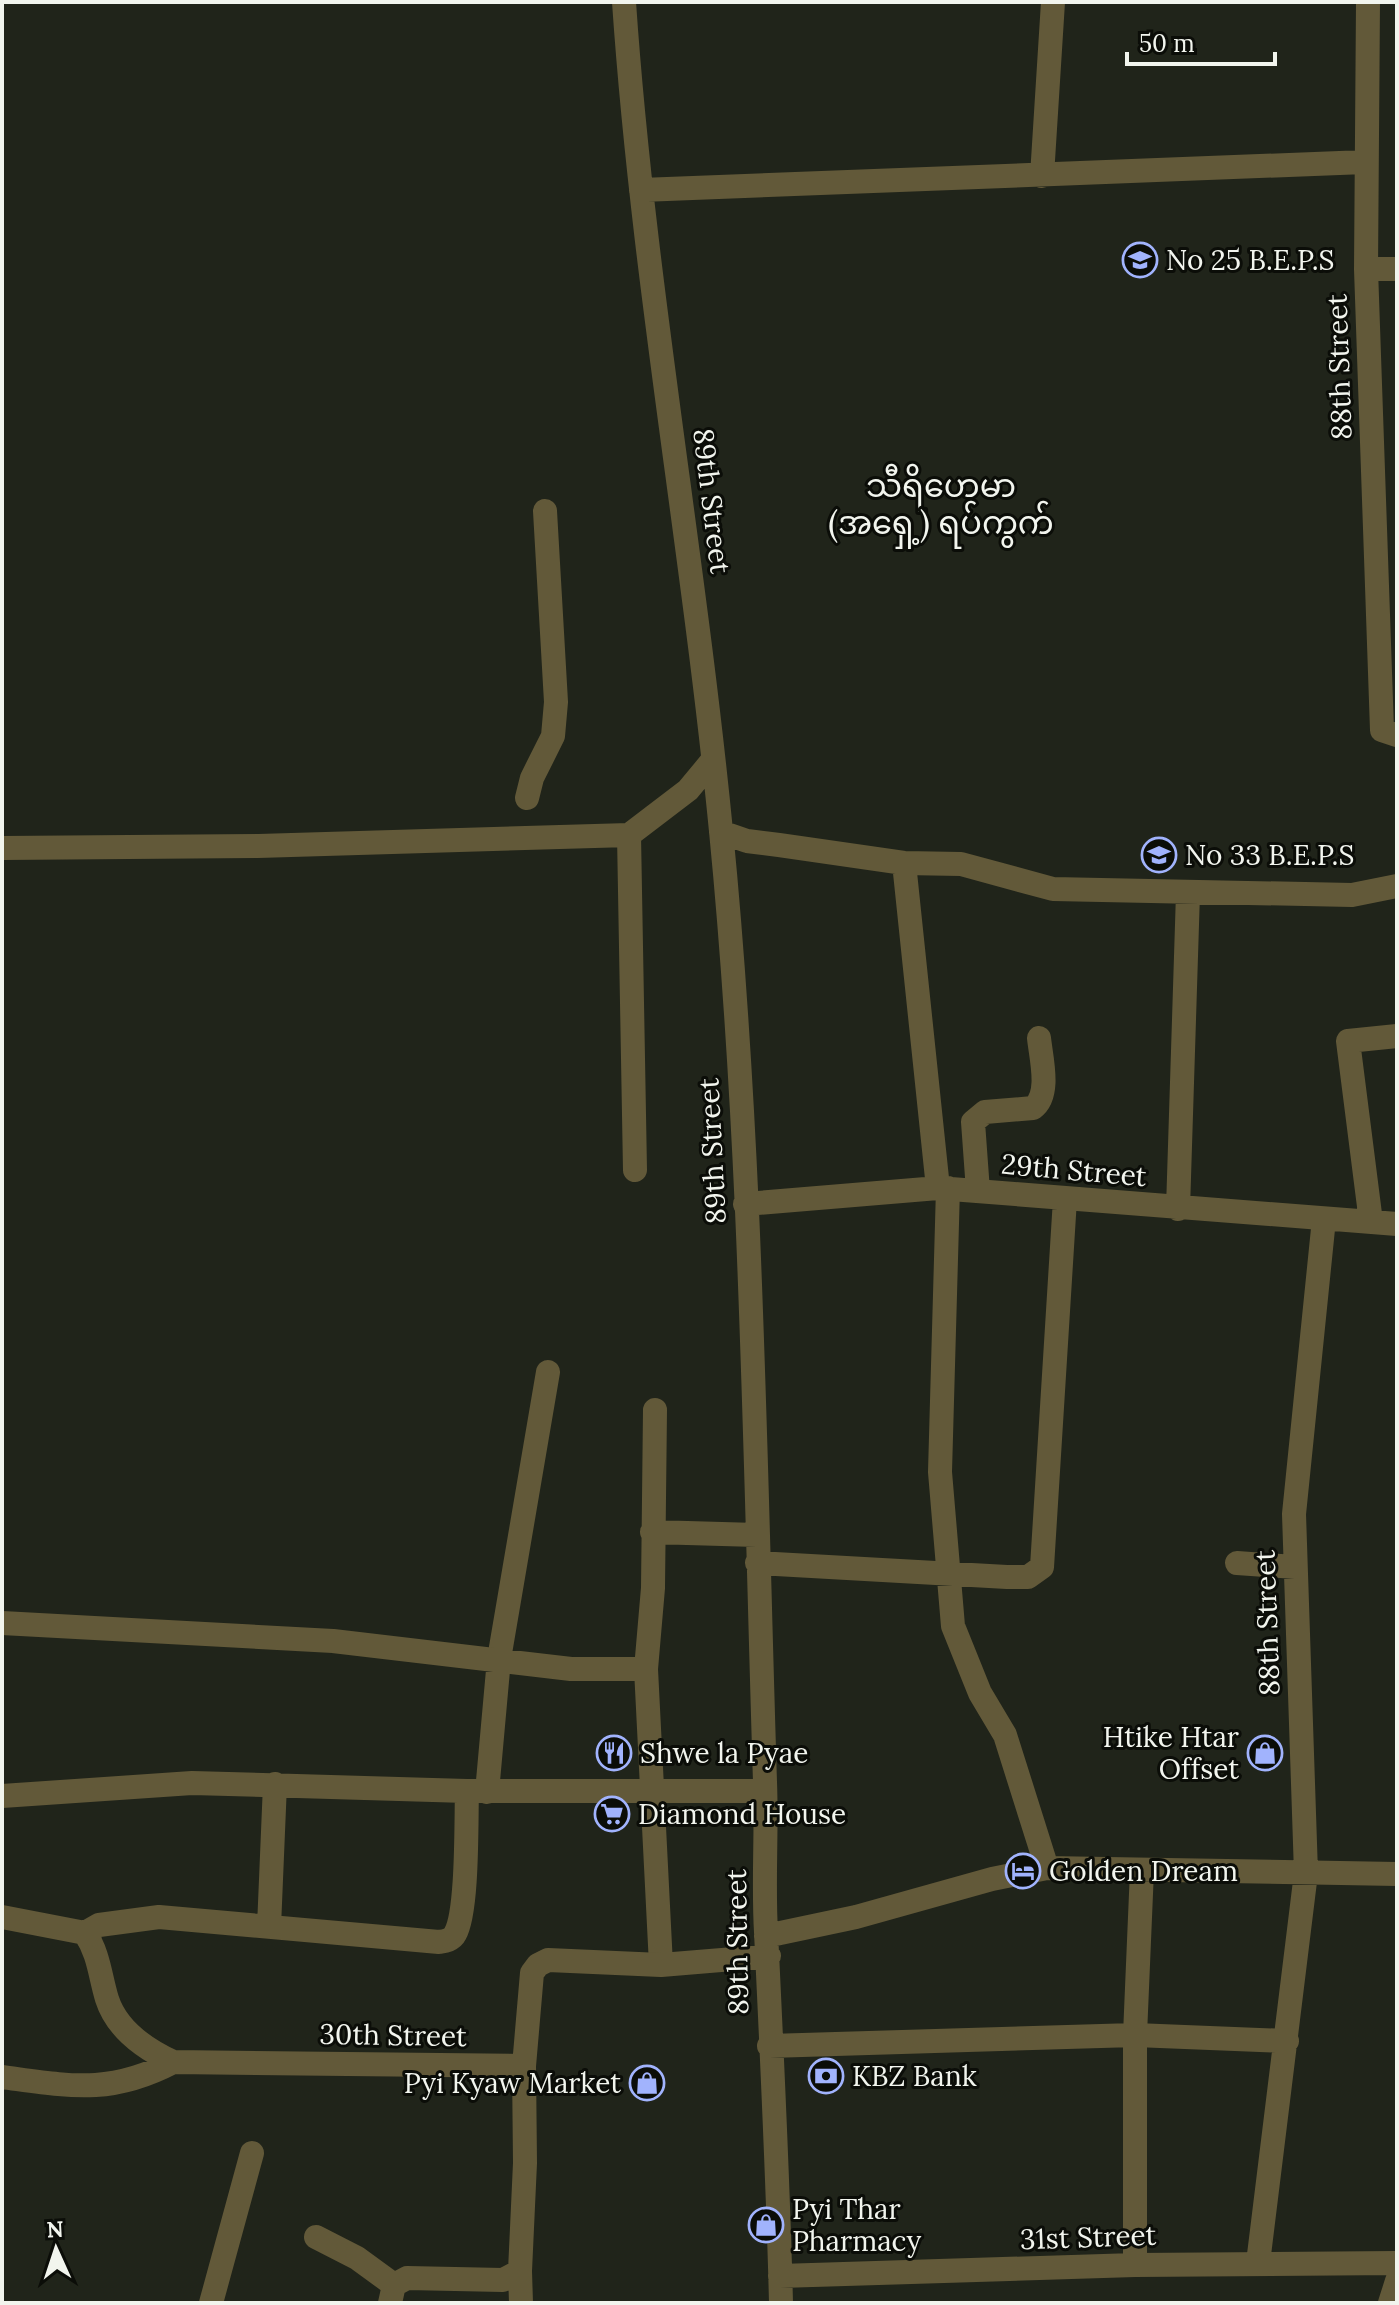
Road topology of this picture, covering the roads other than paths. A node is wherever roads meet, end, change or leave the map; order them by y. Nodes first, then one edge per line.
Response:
1 (624, 2) edge
2 (1053, 2) edge
3 (1368, 2) edge
4 (1365, 162) junction
5 (1042, 176) junction
6 (641, 190) junction
7 (1366, 269) junction
8 (1397, 269) edge
9 (1386, 490) edge
10 (545, 511) dead end
11 (1390, 732) edge
12 (712, 761) junction
13 (527, 798) dead end
14 (721, 832) junction
15 (629, 835) junction
16 (2, 848) edge
17 (904, 863) junction
18 (1397, 886) edge
19 (1188, 893) junction
20 (1397, 1036) edge
21 (1039, 1038) dead end
22 (635, 1170) dead end
23 (943, 1188) junction
24 (978, 1191) junction
25 (1065, 1199) junction
26 (745, 1204) junction
27 (1178, 1209) junction
28 (1324, 1219) junction
29 (1371, 1222) junction
30 (1397, 1224) edge
31 (548, 1372) dead end
32 (655, 1410) dead end
33 (652, 1532) junction
34 (757, 1535) junction
35 (757, 1563) junction
36 (1237, 1563) dead end
37 (1295, 1567) junction
38 (946, 1574) junction
39 (2, 1623) edge
40 (499, 1659) junction
41 (646, 1669) junction
42 (275, 1784) junction
43 (650, 1790) junction
44 (765, 1791) junction
45 (477, 1792) junction
46 (2, 1796) edge
47 (1047, 1868) junction
48 (1142, 1870) junction
49 (1306, 1873) junction
50 (1397, 1874) edge
51 (2, 1917) edge
52 (269, 1927) junction
53 (85, 1933) junction
54 (767, 1946) junction
55 (661, 1965) junction
56 (1135, 2035) junction
57 (1287, 2041) junction
58 (769, 2046) junction
59 (173, 2062) junction
60 (524, 2066) junction
61 (2, 2077) edge
62 (252, 2153) dead end
63 (316, 2237) dead end
64 (1258, 2263) junction
65 (1397, 2263) edge
66 (1135, 2265) junction
67 (520, 2271) junction
68 (780, 2276) junction
69 (1397, 2281) edge
70 (392, 2294) edge
71 (211, 2303) edge
72 (521, 2303) edge
73 (781, 2303) edge
74 (1390, 2303) edge

1 - 6 street, 89th Street
2 - 5 street
3 - 4 street, 88th Street
4 - 5 street
4 - 7 street, 88th Street
5 - 6 street
6 - 12 street, 89th Street
7 - 8 street
7 - 9 street, 88th Street
9 - 11 street, 88th Street
10 - 13 street
12 - 14 street, 89th Street
12 - 15 street
14 - 17 street
14 - 26 street, 89th Street
15 - 16 street
15 - 22 street
17 - 19 street
17 - 23 street
18 - 19 street
19 - 27 street
20 - 29 street
21 - 24 street
23 - 24 street, 29th Street
23 - 26 street, 29th Street
23 - 38 street
24 - 25 street, 29th Street
25 - 27 street, 29th Street
25 - 38 street
26 - 34 street, 89th Street
27 - 28 street, 29th Street
28 - 29 street, 29th Street
28 - 37 street, 88th Street
29 - 30 street, 29th Street
31 - 40 street
32 - 33 street
33 - 34 street
33 - 41 street
34 - 35 street, 89th Street
35 - 38 street
35 - 44 street, 89th Street
36 - 37 street
37 - 49 street, 88th Street
38 - 47 street
39 - 40 street
40 - 41 street
40 - 45 street
41 - 43 street
42 - 45 street
42 - 46 street
42 - 52 street
43 - 44 street
43 - 45 street
43 - 55 street
44 - 54 street, 89th Street
45 - 52 street
47 - 48 street
47 - 54 street
48 - 49 street
48 - 56 street
49 - 50 street
49 - 57 street, 88th Street
51 - 53 street
52 - 53 street
53 - 59 street, 30th Street
54 - 55 street
54 - 58 street, 89th Street
55 - 60 street
56 - 57 street
56 - 58 street
56 - 66 street
57 - 64 street, 88th Street
58 - 68 street, 89th Street
59 - 60 street, 30th Street
59 - 61 street
60 - 67 street
62 - 71 street
63 - 70 street
64 - 65 street, 31st Street
64 - 66 street, 31st Street
66 - 68 street, 31st Street
67 - 70 street
67 - 72 street
68 - 73 street, 89th Street
69 - 74 street

